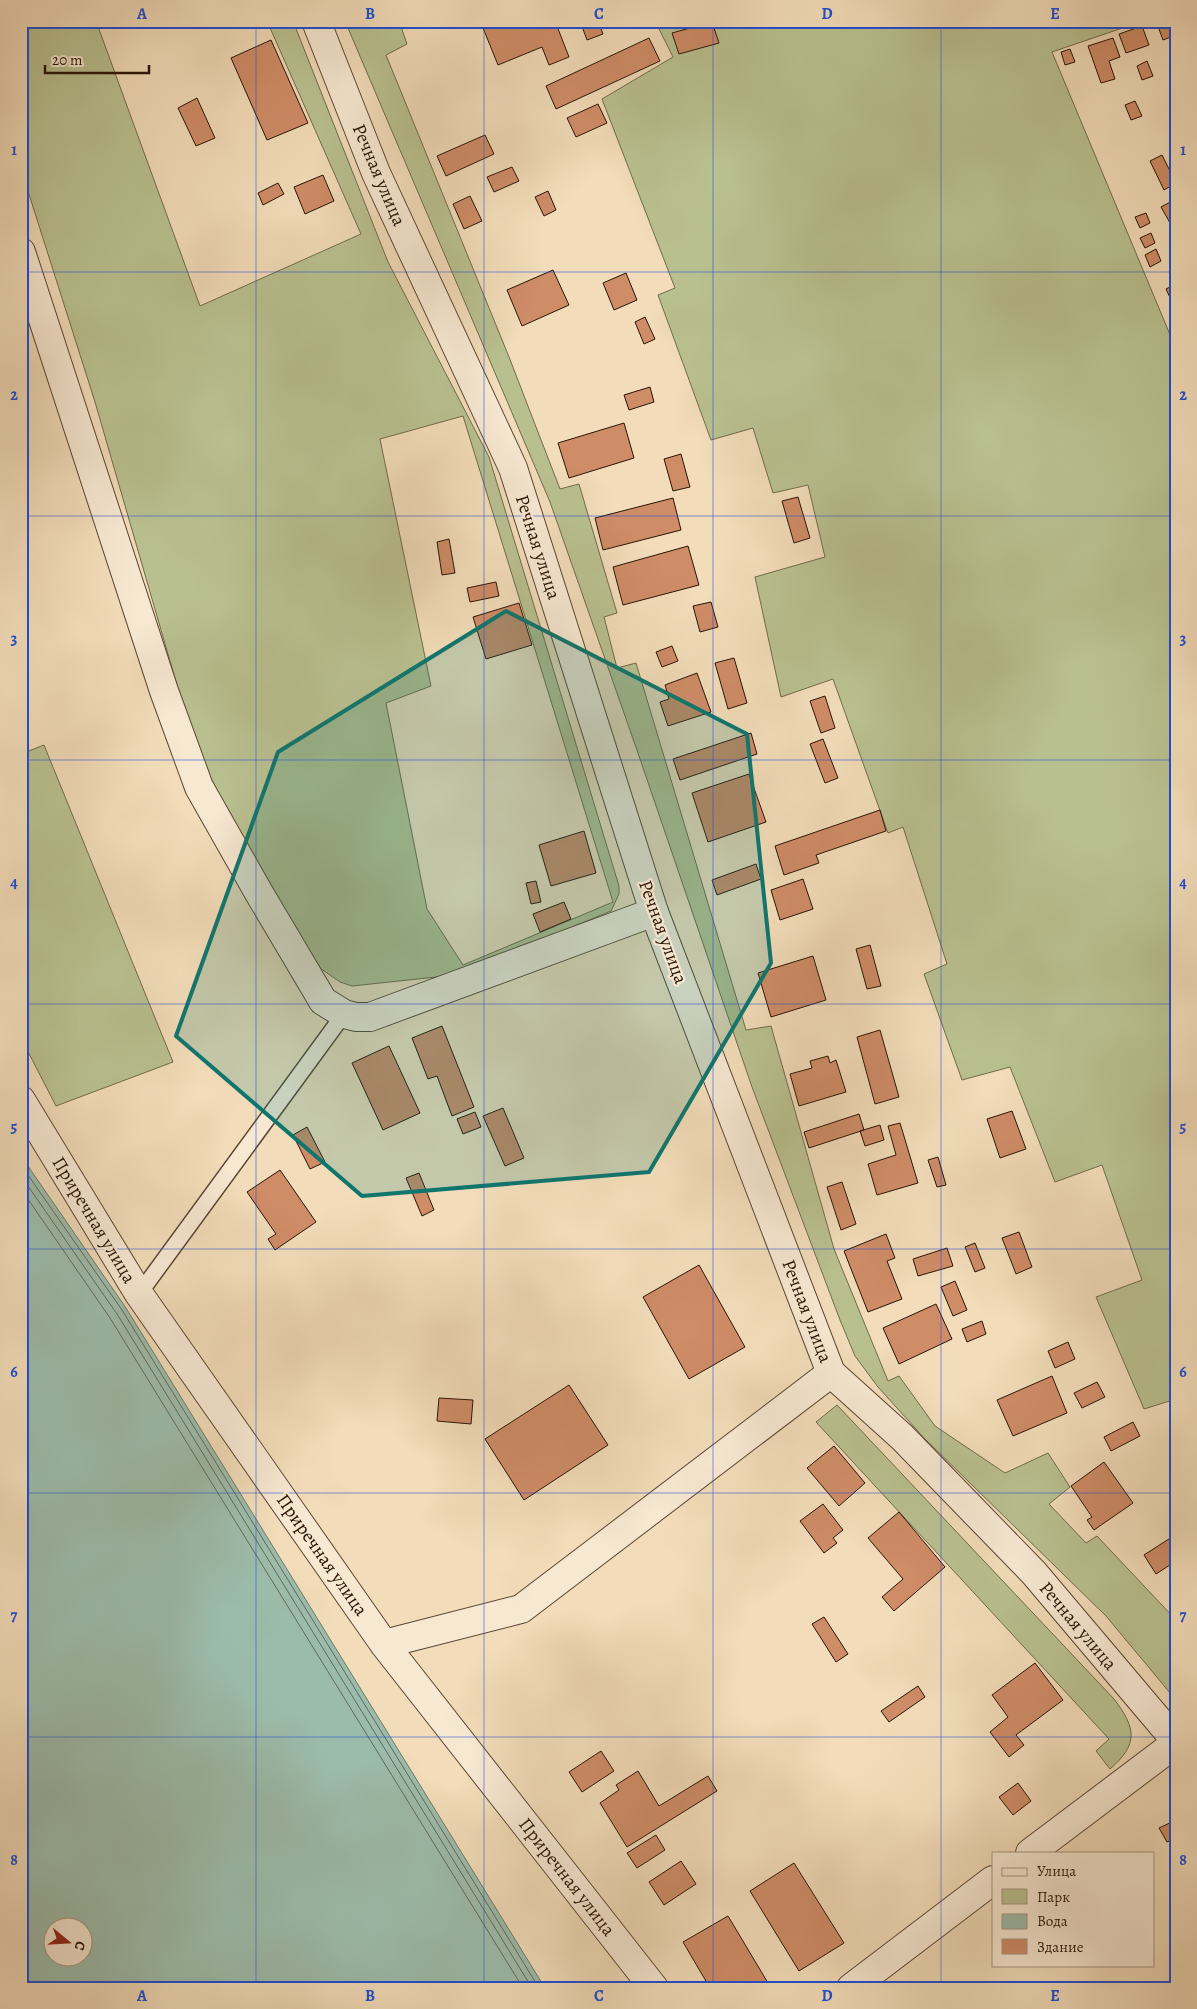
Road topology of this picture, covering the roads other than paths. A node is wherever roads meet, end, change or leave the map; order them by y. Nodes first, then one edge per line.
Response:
1 (316, 21) edge
2 (21, 252) edge
3 (654, 912) junction
4 (344, 1014) junction
5 (21, 1100) edge
6 (139, 1294) junction
7 (831, 1374) junction
8 (384, 1644) junction
9 (1176, 1742) edge
10 (1031, 1852) edge
11 (992, 1881) edge
12 (654, 1988) edge
13 (851, 1988) edge

1 - 3 street, Речная улица
2 - 4 street
3 - 4 street
3 - 7 street, Речная улица
4 - 6 lane
5 - 6 street, Приречная улица
6 - 8 street, Приречная улица
7 - 8 street
7 - 9 street, Речная улица
8 - 12 street, Приречная улица
9 - 10 street
11 - 13 street

